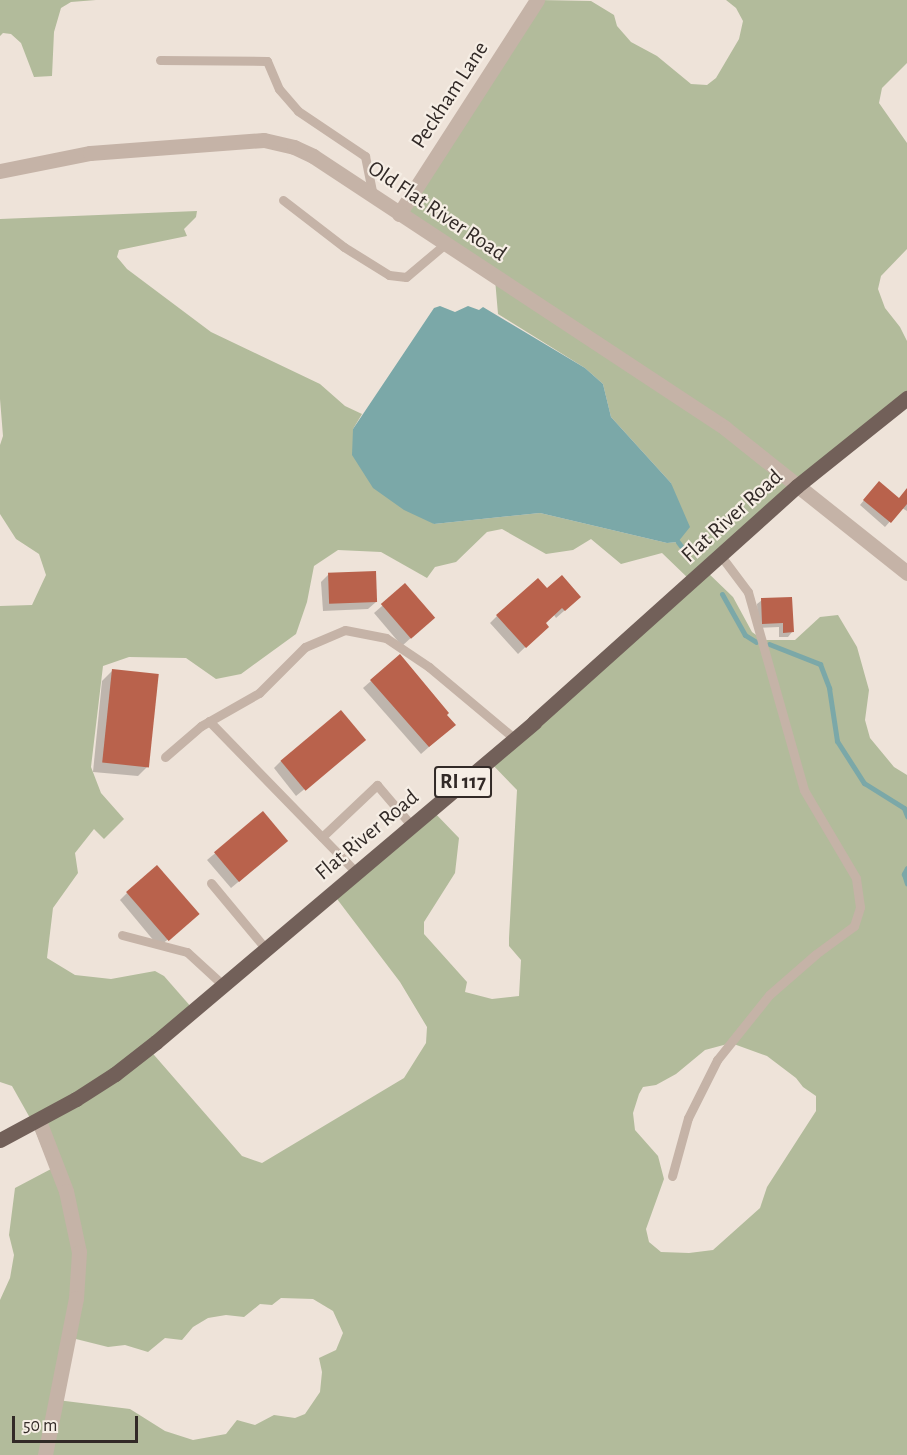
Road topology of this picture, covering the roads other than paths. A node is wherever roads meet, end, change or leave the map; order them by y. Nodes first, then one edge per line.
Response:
1 (537, 0) edge
2 (160, 60) dead end
3 (0, 171) edge
4 (373, 196) junction
5 (283, 200) dead end
6 (399, 214) junction
7 (445, 244) junction
8 (907, 398) edge
9 (797, 486) junction
10 (721, 556) junction
11 (907, 573) edge
12 (209, 722) junction
13 (514, 739) junction
14 (165, 757) dead end
15 (412, 826) junction
16 (322, 837) junction
17 (357, 873) junction
18 (211, 883) dead end
19 (122, 935) dead end
20 (266, 949) junction
21 (223, 985) junction
22 (39, 1121) junction
23 (0, 1140) edge
24 (672, 1176) dead end
25 (45, 1455) edge

1 - 6 street, Peckham Lane
2 - 4 lane
3 - 4 street, Old Flat River Road
4 - 6 street, Old Flat River Road
5 - 7 lane
6 - 7 street, Old Flat River Road
7 - 9 street, Old Flat River Road
8 - 9 main road, Flat River Road / RI 117
9 - 10 main road, Flat River Road / RI 117
9 - 11 street, Old Flat River Road
10 - 13 main road, Flat River Road / RI 117
10 - 24 lane
12 - 13 lane
12 - 14 lane
12 - 16 lane
13 - 15 main road, Flat River Road / RI 117
15 - 16 lane
15 - 17 main road, Flat River Road / RI 117
16 - 17 lane
17 - 20 main road, Flat River Road / RI 117
18 - 20 lane
19 - 21 lane
20 - 21 main road, Flat River Road / RI 117
21 - 22 main road, Flat River Road / RI 117
22 - 23 main road, Flat River Road / RI 117
22 - 25 street

